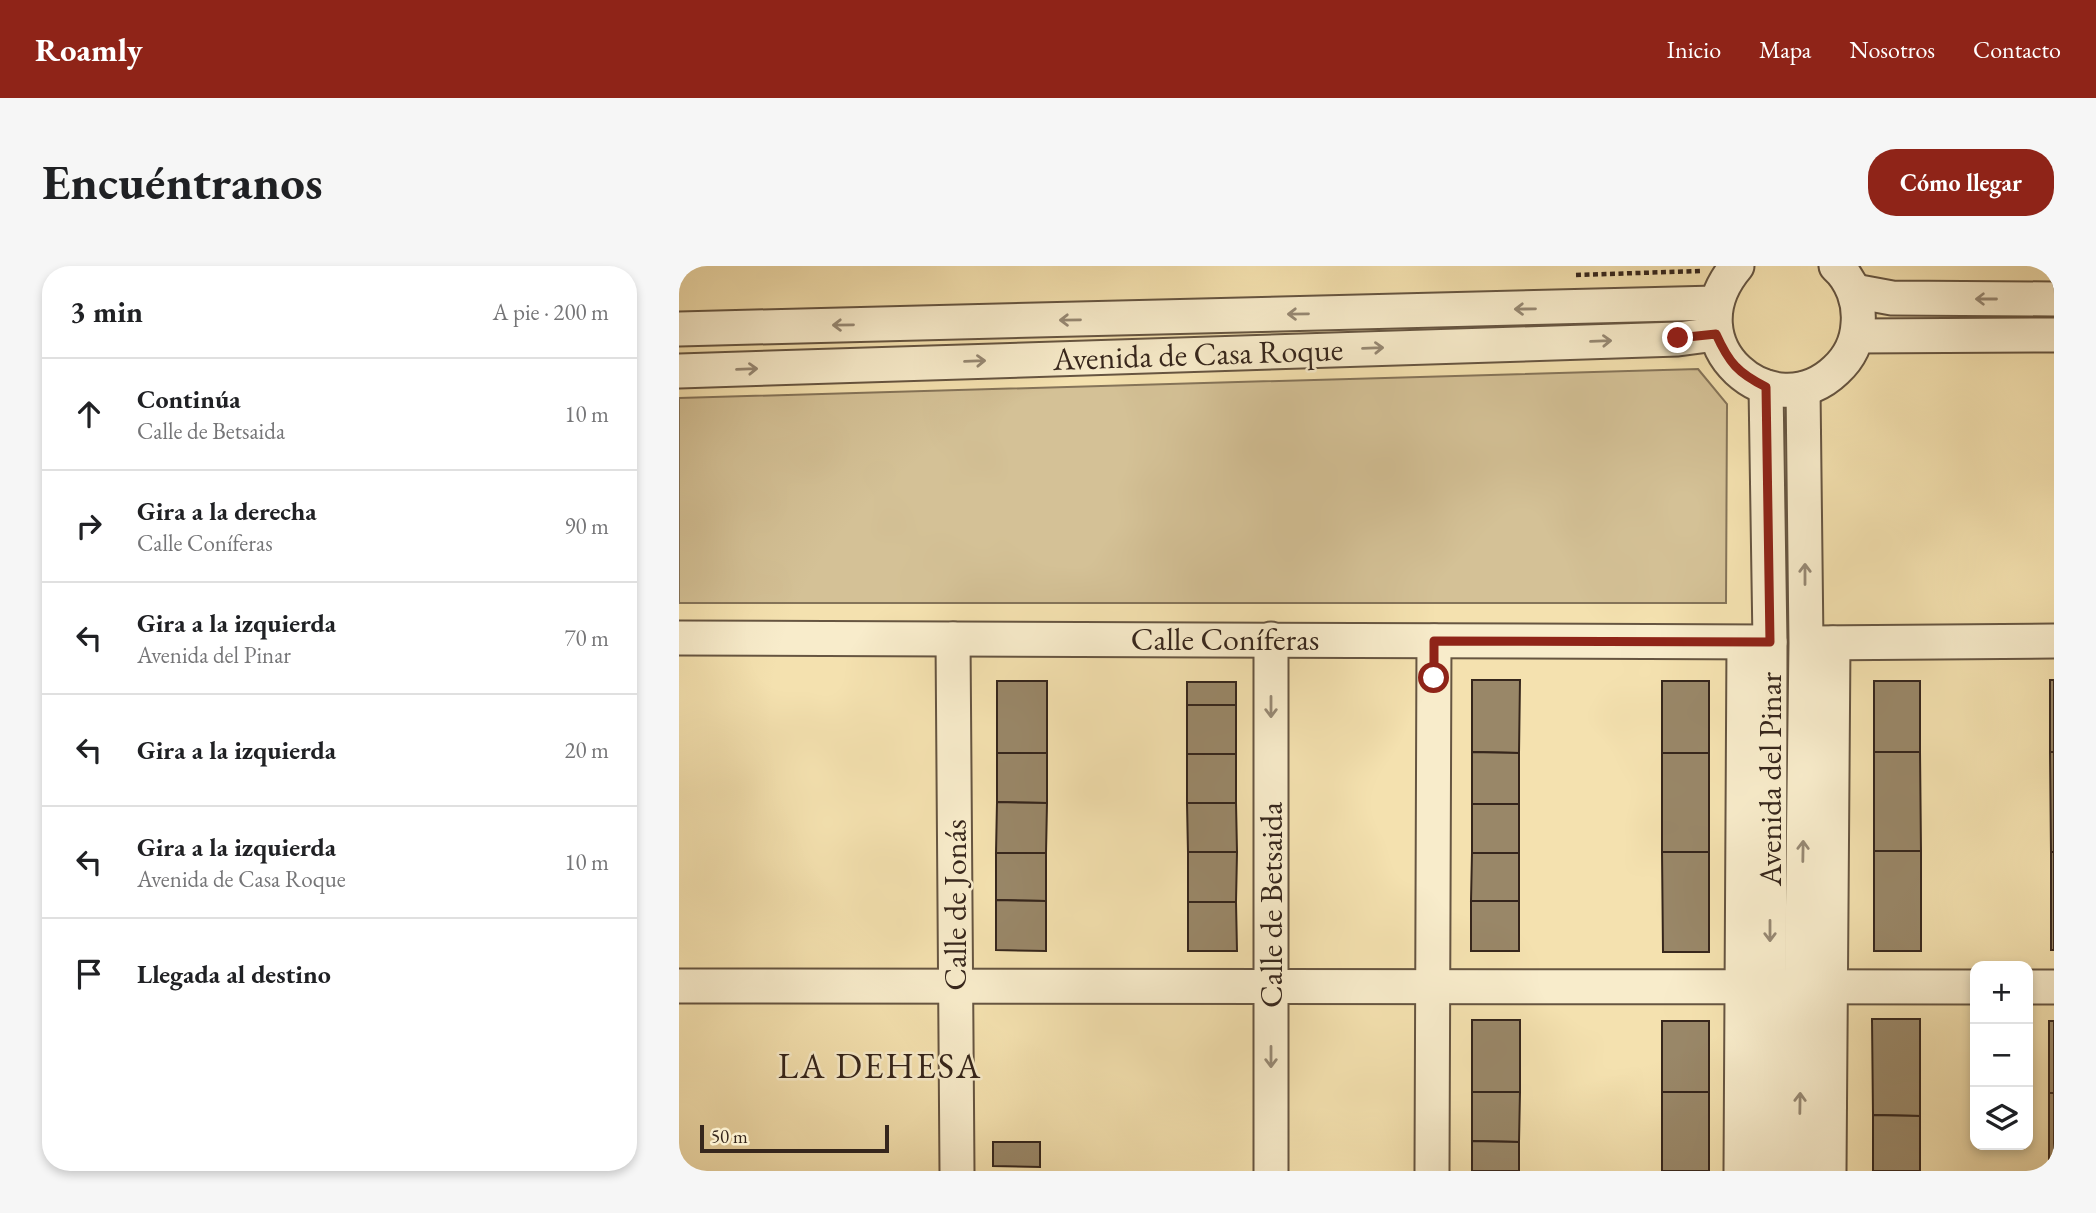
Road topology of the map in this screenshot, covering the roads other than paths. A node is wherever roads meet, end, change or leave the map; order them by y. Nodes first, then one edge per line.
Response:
1 (1737, 266) edge
2 (1845, 278) edge
3 (2054, 299) edge
4 (1716, 319) junction
5 (679, 329) edge
6 (2054, 335) edge
7 (1857, 336) junction
8 (679, 371) edge
9 (1766, 387) junction
10 (1803, 389) junction
11 (679, 638) edge
12 (953, 639) junction
13 (1271, 639) junction
14 (1434, 641) junction
15 (2054, 641) edge
16 (1757, 643) junction
17 (1819, 643) junction
18 (679, 986) edge
19 (956, 986) junction
20 (1271, 986) junction
21 (1431, 986) junction
22 (1786, 987) junction
23 (1970, 987) edge
24 (2033, 987) edge
25 (2054, 987) edge
26 (957, 1171) edge
27 (1271, 1171) edge
28 (1432, 1171) edge
29 (1741, 1171) edge
30 (1769, 1171) edge
31 (1799, 1171) edge
32 (1829, 1171) edge

1 - 4 street
3 -> 2 street
2 - 7 street
4 -> 5 street, Avenida de Casa Roque
8 -> 4 street, Avenida de Casa Roque
4 - 9 street
6 - 7 street
7 - 10 street
9 - 10 street
9 - 16 street, Avenida del Pinar
17 -> 10 street, Avenida del Pinar
11 - 12 street, Calle Coníferas
12 - 13 street, Calle Coníferas
12 - 19 street, Calle de Jonás
13 - 14 street, Calle Coníferas
13 -> 20 street, Calle de Betsaida
14 - 16 street, Calle Coníferas
14 - 21 street
15 - 17 street
16 - 22 street, Avenida del Pinar
17 - 22 street, Avenida del Pinar
18 - 19 street
19 - 20 street
19 - 26 street, Calle de Jonás
20 - 21 street
20 -> 27 street, Calle de Betsaida
21 - 22 street
21 - 28 street
22 - 23 street
22 - 29 street, Avenida del Pinar
22 - 30 street, Avenida del Pinar
31 -> 22 street, Avenida del Pinar
22 - 32 street, Avenida del Pinar
24 - 25 street

